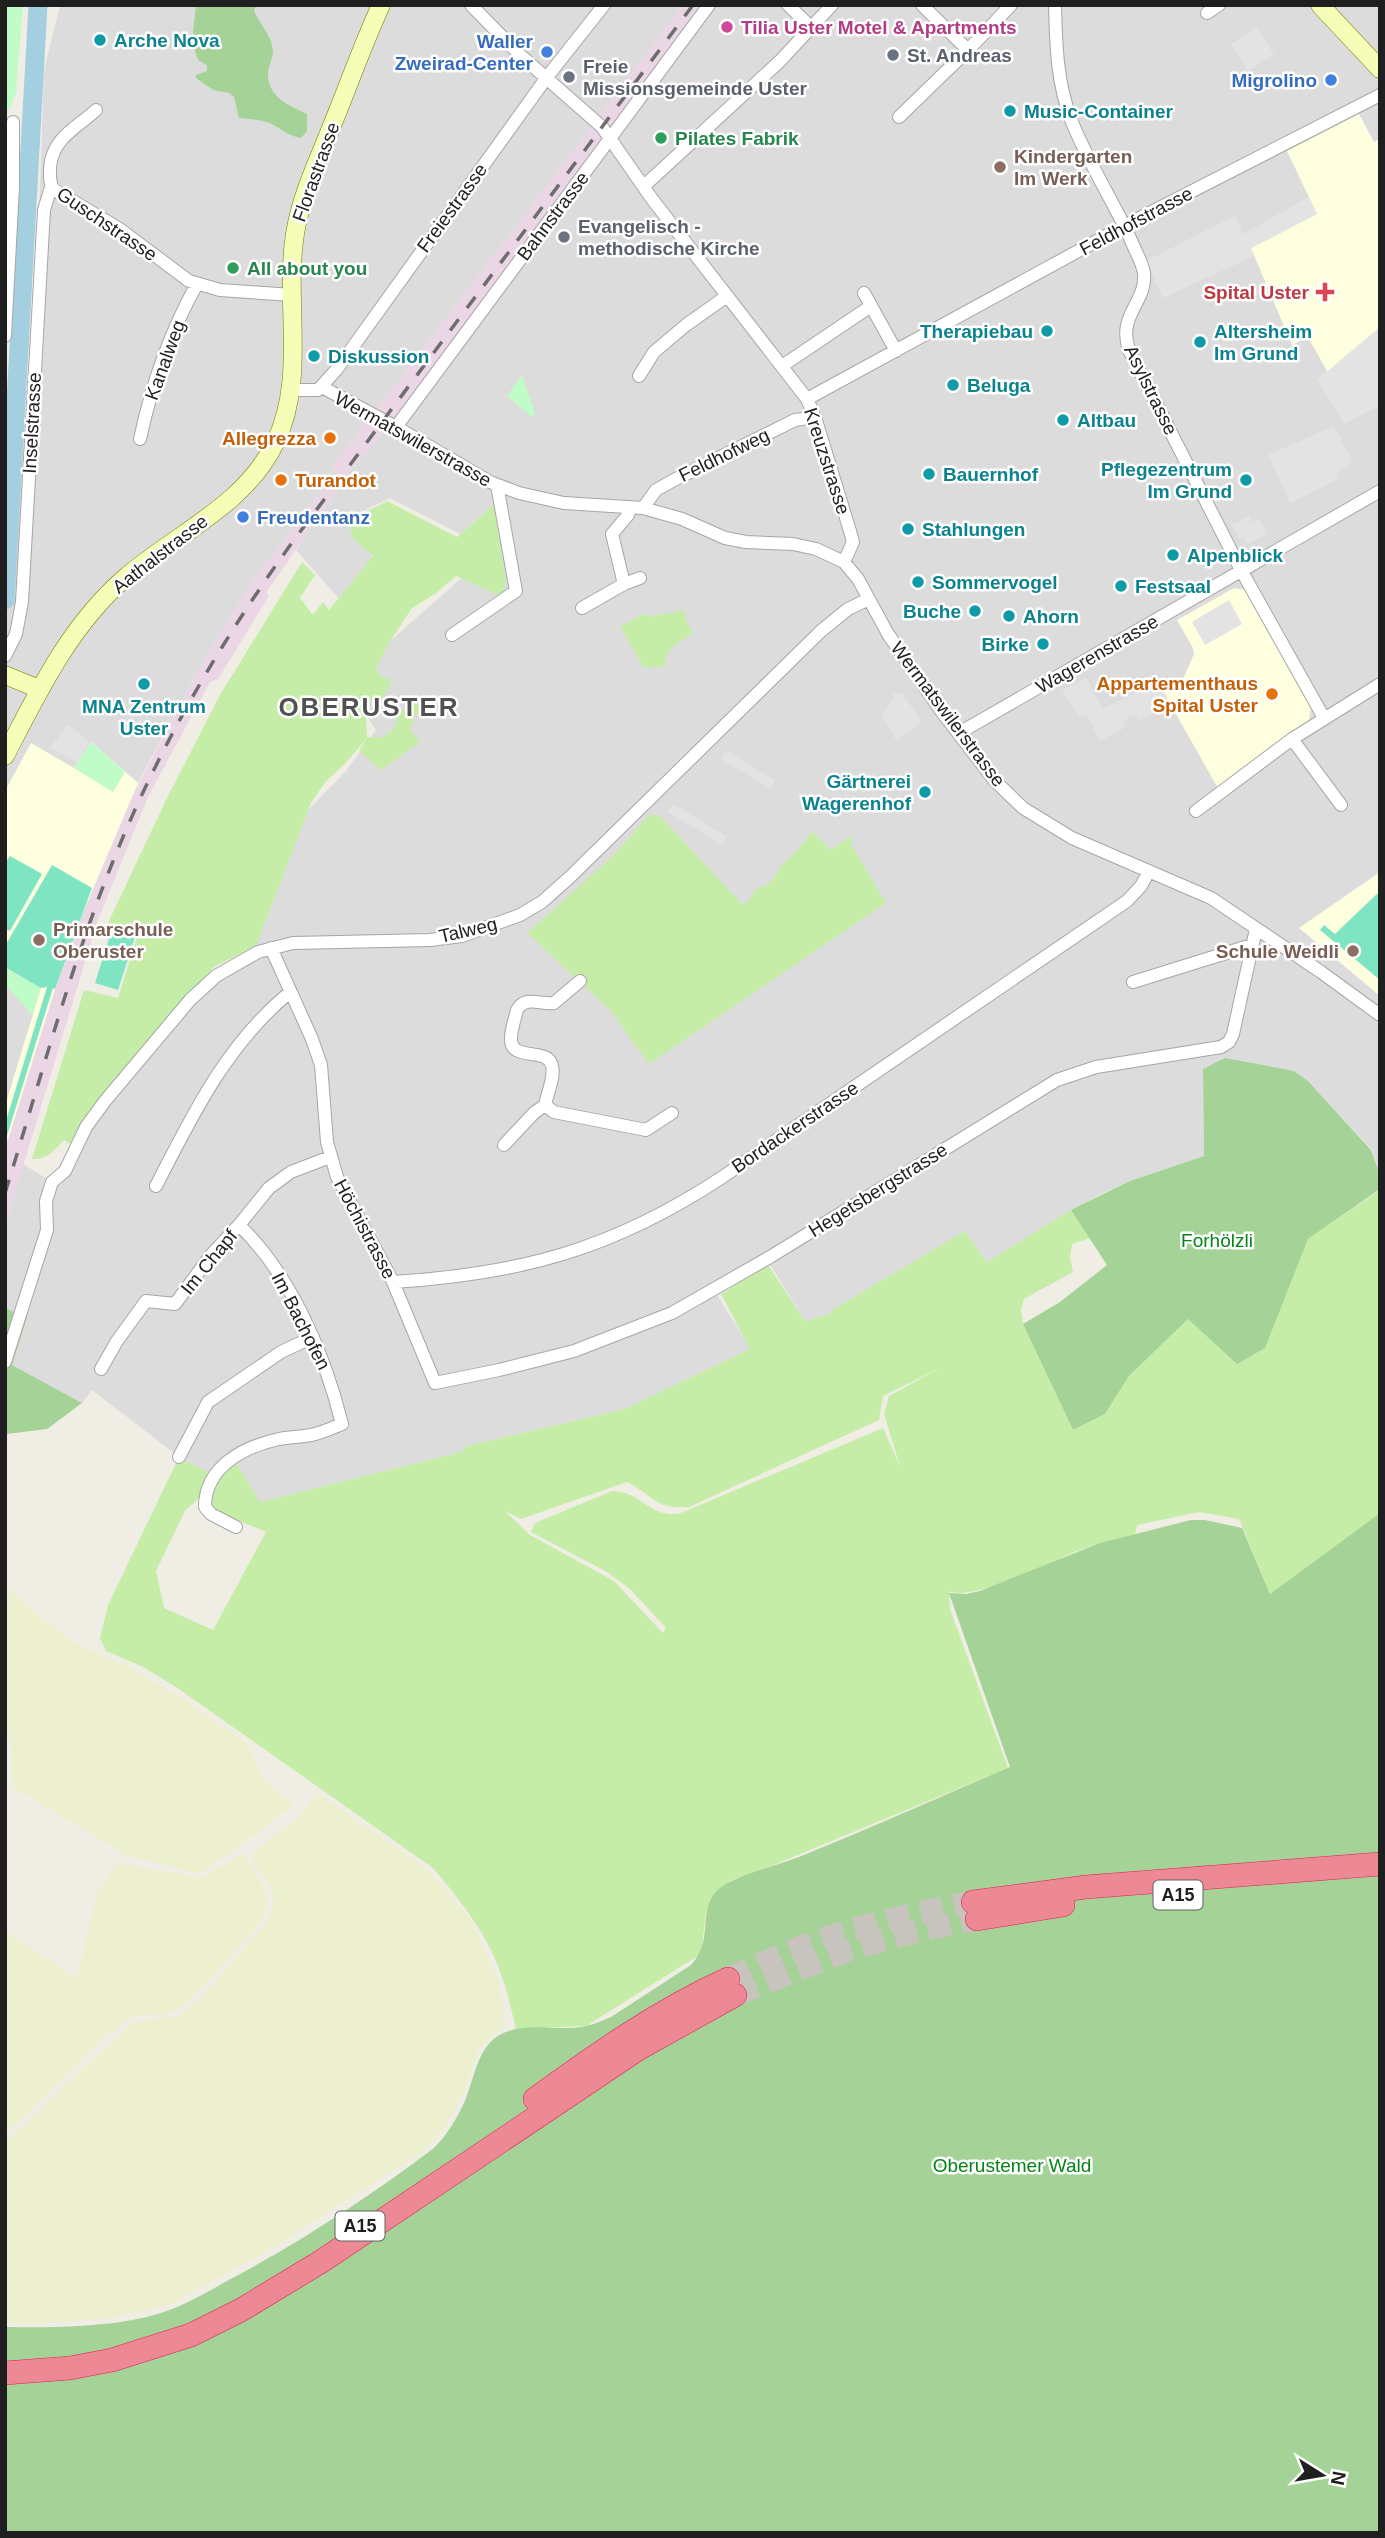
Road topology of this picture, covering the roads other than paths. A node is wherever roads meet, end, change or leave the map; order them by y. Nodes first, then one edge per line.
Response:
1 (381, 5) edge
2 (471, 5) edge
3 (604, 5) edge
4 (709, 5) edge
5 (788, 5) edge
6 (832, 5) edge
7 (922, 5) edge
8 (1011, 5) edge
9 (1055, 5) edge
10 (1219, 5) edge
11 (1320, 5) edge
12 (1207, 13) dead end
13 (811, 27) junction
14 (968, 50) junction
15 (1380, 69) edge
16 (547, 77) junction
17 (1380, 95) edge
18 (96, 110) dead end
19 (899, 117) dead end
20 (13, 122) dead end
21 (611, 139) junction
22 (644, 186) junction
23 (51, 187) junction
24 (1124, 226) junction
25 (197, 284) junction
26 (864, 293) dead end
27 (292, 295) junction
28 (727, 296) junction
29 (872, 306) junction
30 (5, 336) edge
31 (896, 351) junction
32 (782, 366) junction
33 (639, 376) dead end
34 (322, 387) junction
35 (291, 390) junction
36 (807, 399) junction
37 (816, 417) junction
38 (396, 426) junction
39 (140, 439) dead end
40 (497, 485) junction
41 (1380, 491) edge
42 (636, 508) junction
43 (844, 562) junction
44 (1241, 570) junction
45 (640, 578) dead end
46 (624, 584) junction
47 (869, 599) junction
48 (582, 608) dead end
49 (452, 635) dead end
50 (5, 656) edge
51 (5, 675) edge
52 (1380, 684) edge
53 (38, 689) junction
54 (1324, 718) junction
55 (959, 733) junction
56 (1292, 739) junction
57 (5, 756) edge
58 (1341, 805) dead end
59 (1196, 811) dead end
60 (1149, 871) junction
61 (1256, 929) junction
62 (1252, 946) junction
63 (271, 948) junction
64 (580, 981) dead end
65 (1133, 982) dead end
66 (290, 992) junction
67 (1380, 1015) edge
68 (545, 1105) junction
69 (672, 1113) dead end
70 (504, 1145) dead end
71 (330, 1157) junction
72 (156, 1186) dead end
73 (239, 1225) junction
74 (393, 1282) junction
75 (313, 1337) junction
76 (5, 1362) edge
77 (100, 1369) dead end
78 (435, 1383) joint
79 (179, 1457) dead end
80 (236, 1527) dead end
81 (1380, 1864) edge
82 (1380, 1879) edge
83 (5, 2366) edge
84 (5, 2373) edge

1 - 27 main road, Florastrasse
2 - 16 street, Kreuzstrasse
3 - 16 street, Freiestrasse
4 - 21 street, Bahnstrasse
5 - 13 street
6 - 13 street
7 - 14 street
8 - 14 street
9 - 24 street, Asylstrasse
10 - 12 street
11 - 15 main road
13 - 22 street
14 - 19 street
16 - 21 street, Kreuzstrasse
16 - 34 street, Freiestrasse
17 - 24 street, Feldhofstrasse
18 - 23 street, Guschstrasse
20 - 30 street
21 - 22 street, Kreuzstrasse
21 - 38 street, Bahnstrasse
22 - 28 street, Kreuzstrasse
23 - 25 street, Guschstrasse
23 - 50 street, Inselstrasse
24 - 31 street, Feldhofstrasse
24 - 44 street, Asylstrasse
25 - 27 street, Guschstrasse
25 - 39 street, Kanalweg
26 - 29 street
27 - 35 main road, Florastrasse
28 - 32 street, Kreuzstrasse
28 - 33 street
29 - 31 street
29 - 32 street
31 - 36 street, Feldhofstrasse
32 - 36 street, Kreuzstrasse
34 - 35 street
34 - 38 street, Wermatswilerstrasse
35 - 53 main road, Aathalstrasse
36 - 37 street, Kreuzstrasse
37 - 42 street, Feldhofweg
37 - 43 street, Kreuzstrasse
38 - 40 street, Wermatswilerstrasse
40 - 42 street, Wermatswilerstrasse
40 - 49 street
41 - 44 street, Wagerenstrasse
42 - 43 street, Wermatswilerstrasse
42 - 46 street
43 - 47 street, Wermatswilerstrasse
44 - 54 street, Asylstrasse
44 - 55 street, Wagerenstrasse
45 - 46 street
46 - 48 street
47 - 55 street, Wermatswilerstrasse
47 - 63 street, Talweg
51 - 53 main road
52 - 54 street
53 - 57 main road, Aathalstrasse
54 - 56 street
55 - 60 street, Wermatswilerstrasse
56 - 58 street
56 - 59 street
60 - 61 street, Wermatswilerstrasse
60 - 74 street, Bordackerstrasse
61 - 62 street, Hegetsbergstrasse
61 - 67 street, Wermatswilerstrasse
62 - 65 street
62 - 78 street, Hegetsbergstrasse
63 - 66 street, Höchistrasse
63 - 76 street, Talweg
64 - 68 street
66 - 71 street, Höchistrasse
66 - 72 street
68 - 69 street
68 - 70 street
71 - 73 street, Im Chapf
71 - 74 street, Höchistrasse
73 - 75 street, Im Bachofen
73 - 77 street, Im Chapf
74 - 78 street, Höchistrasse
75 - 79 street
75 - 80 street, Im Bachofen
81 - 82 highway, A15
83 - 84 highway, A15

